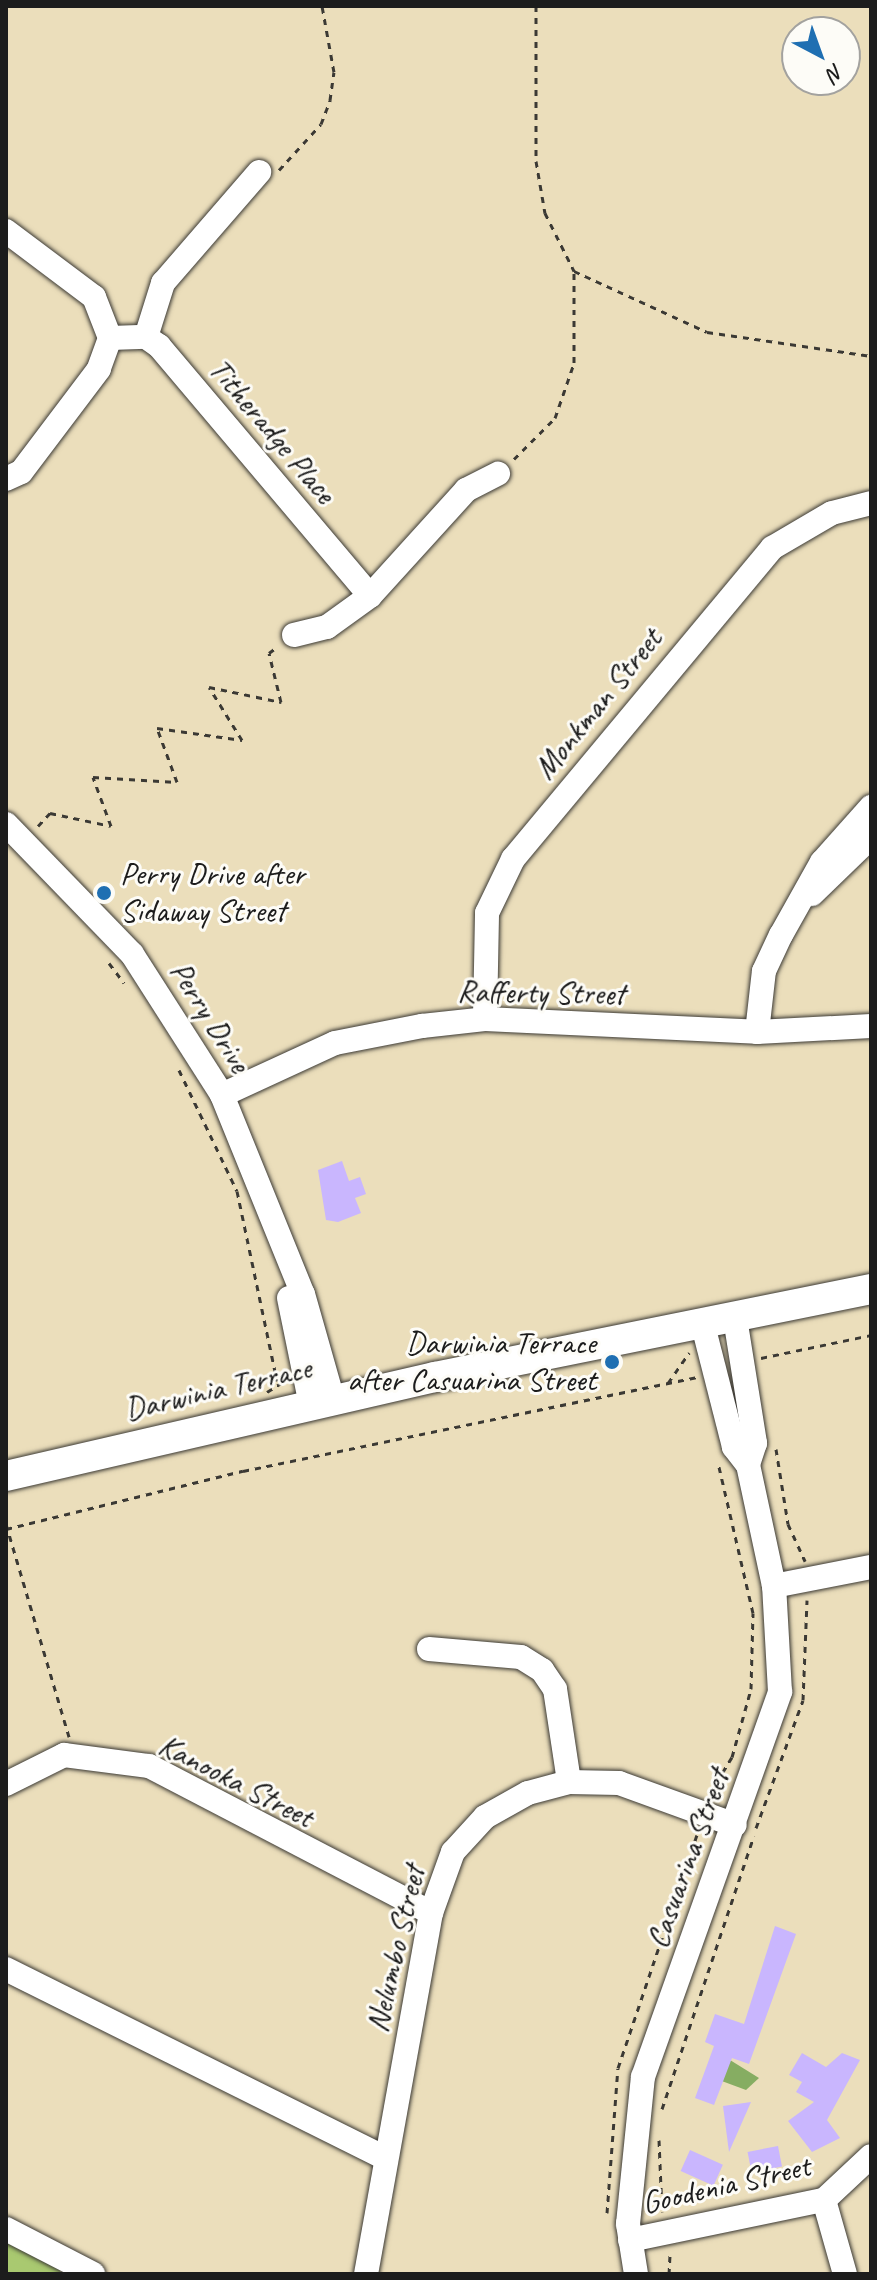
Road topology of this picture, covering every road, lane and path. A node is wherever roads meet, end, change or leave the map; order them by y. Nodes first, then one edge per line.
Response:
1 (322, 6) edge
2 (536, 6) edge
3 (259, 172) joint
4 (6, 231) edge
5 (574, 271) junction
6 (146, 337) junction
7 (110, 338) junction
8 (871, 356) edge
9 (498, 474) joint
10 (6, 479) edge
11 (871, 503) edge
12 (370, 596) junction
13 (294, 635) joint
14 (871, 807) edge
15 (44, 820) dead end
16 (8, 830) edge
17 (871, 837) edge
18 (803, 900) junction
19 (99, 952) dead end
20 (128, 989) dead end
21 (485, 1019) junction
22 (871, 1026) edge
23 (757, 1032) junction
24 (171, 1055) dead end
25 (222, 1095) junction
26 (871, 1289) edge
27 (735, 1318) junction
28 (703, 1325) junction
29 (871, 1335) edge
30 (744, 1374) junction
31 (717, 1380) junction
32 (277, 1381) dead end
33 (322, 1402) junction
34 (748, 1465) junction
35 (6, 1476) edge
36 (7, 1527) edge
37 (871, 1567) edge
38 (774, 1586) junction
39 (429, 1649) dead end
40 (71, 1756) junction
41 (569, 1782) junction
42 (6, 1784) edge
43 (735, 1825) junction
44 (431, 1913) junction
45 (6, 1969) edge
46 (871, 2156) edge
47 (385, 2158) junction
48 (824, 2200) junction
49 (6, 2229) edge
50 (630, 2240) junction
51 (87, 2273) edge
52 (366, 2274) edge
53 (636, 2274) edge
54 (845, 2274) edge

1 - 3 path
2 - 5 path
3 - 6 street
4 - 7 street
5 - 8 path
5 - 9 path
6 - 7 street
6 - 12 street, Titheradge Place
7 - 10 street
9 - 12 street
11 - 21 street, Monkman Street
12 - 13 street
13 - 15 path
14 - 18 street
16 - 25 street, Perry Drive
17 - 18 street
18 - 23 street
19 - 20 path
21 - 23 street, Rafferty Street
21 - 25 street, Rafferty Street
22 - 23 street, Rafferty Street
24 - 32 path
25 - 33 street, Perry Drive
26 - 27 main road, Darwinia Terrace
27 - 28 main road, Darwinia Terrace
27 - 30 street, Casuarina Street
28 - 31 street, Casuarina Street
28 - 33 main road, Darwinia Terrace
29 - 30 path
30 - 34 street, Casuarina Street
31 - 34 street, Casuarina Street
31 - 36 path
33 - 35 main road, Darwinia Terrace
34 - 38 street, Casuarina Street
36 - 40 path
37 - 38 street
38 - 43 street, Casuarina Street
39 - 41 street
40 - 42 street
40 - 44 street, Kanooka Street
41 - 43 street, Nelumbo Street
41 - 44 street, Nelumbo Street
43 - 50 street, Casuarina Street
44 - 47 street, Nelumbo Street
45 - 47 street
46 - 48 street, Goodenia Street
47 - 52 street, Nelumbo Street
48 - 50 street, Goodenia Street
48 - 54 street
49 - 51 street
50 - 53 street, Casuarina Street

